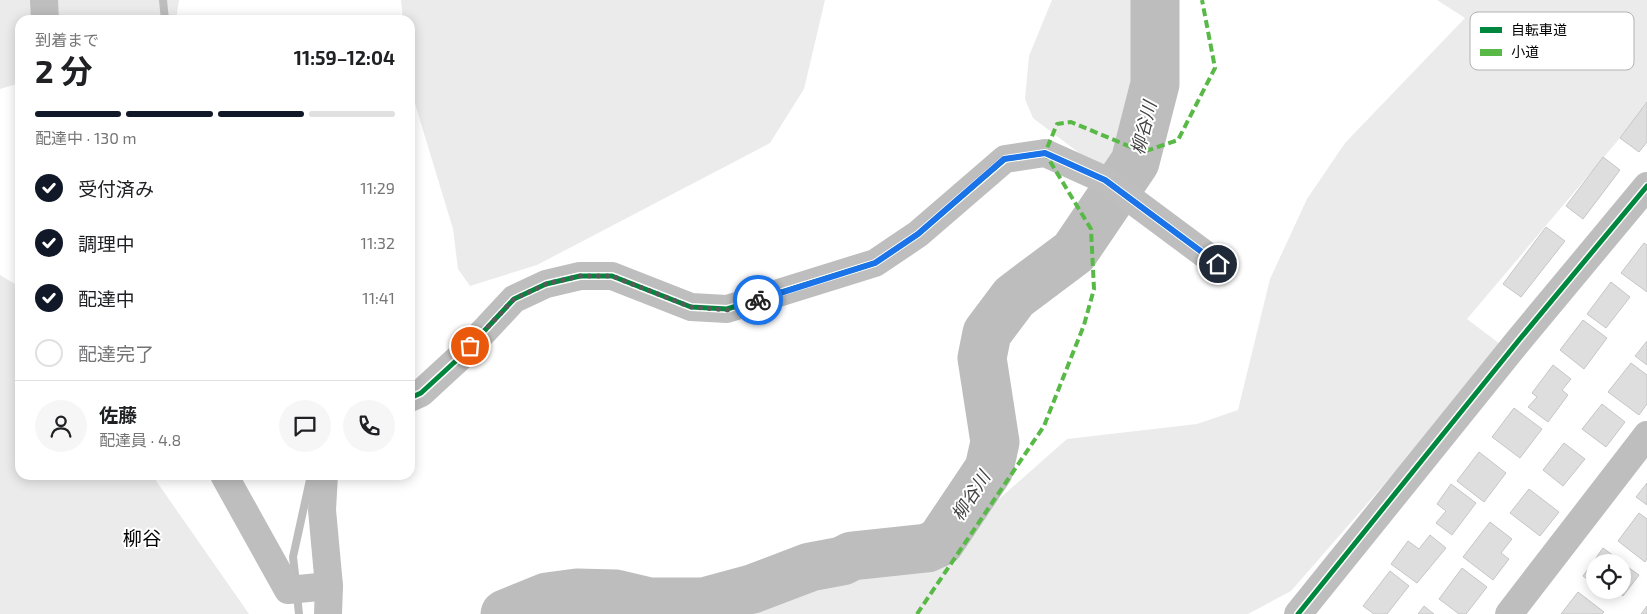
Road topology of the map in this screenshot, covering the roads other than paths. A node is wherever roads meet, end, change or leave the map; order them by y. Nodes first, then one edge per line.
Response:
1 (44, 0) edge
2 (45, 15) edge
3 (1644, 197) edge
4 (1218, 264) dead end
5 (415, 396) edge
6 (1647, 435) edge
7 (227, 480) edge
8 (324, 480) edge
9 (322, 587) junction
10 (328, 614) edge
11 (1298, 614) edge
12 (1509, 614) edge

1 - 2 street
3 - 11 street
4 - 5 street
6 - 12 street
7 - 9 street
8 - 9 street
9 - 10 street

